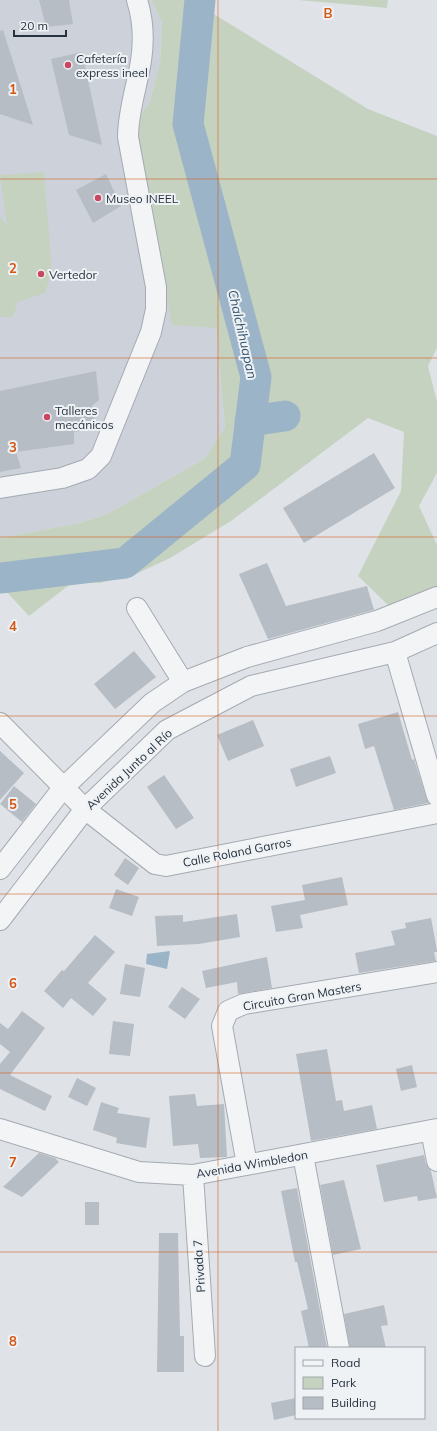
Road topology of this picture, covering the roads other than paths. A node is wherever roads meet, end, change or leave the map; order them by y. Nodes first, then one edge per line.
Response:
1 (138, 0) edge
2 (0, 488) edge
3 (437, 597) edge
4 (137, 608) dead end
5 (437, 633) edge
6 (394, 652) junction
7 (183, 682) junction
8 (0, 723) edge
9 (63, 788) junction
10 (437, 796) edge
11 (86, 809) junction
12 (437, 813) edge
13 (0, 869) edge
14 (0, 920) edge
15 (437, 972) edge
16 (0, 1129) edge
17 (434, 1129) edge
18 (303, 1155) junction
19 (437, 1161) edge
20 (247, 1165) junction
21 (193, 1175) junction
22 (339, 1347) edge
23 (204, 1356) dead end

1 - 2 street
3 - 7 street
4 - 7 street
5 - 6 street, Avenida Junto al Río
6 - 10 street
6 - 11 street, Avenida Junto al Río
7 - 9 street
8 - 9 street, Calle Roland Garros
9 - 11 street, Calle Roland Garros
9 - 13 street
11 - 12 street, Calle Roland Garros
11 - 14 street, Avenida Junto al Río
15 - 20 street, Circuito Gran Masters
16 - 21 street, Avenida Wimbledon
17 - 18 street, Avenida Wimbledon
17 - 19 street
18 - 20 street, Avenida Wimbledon
18 - 22 street
20 - 21 street, Avenida Wimbledon
21 - 23 street, Privada 7

